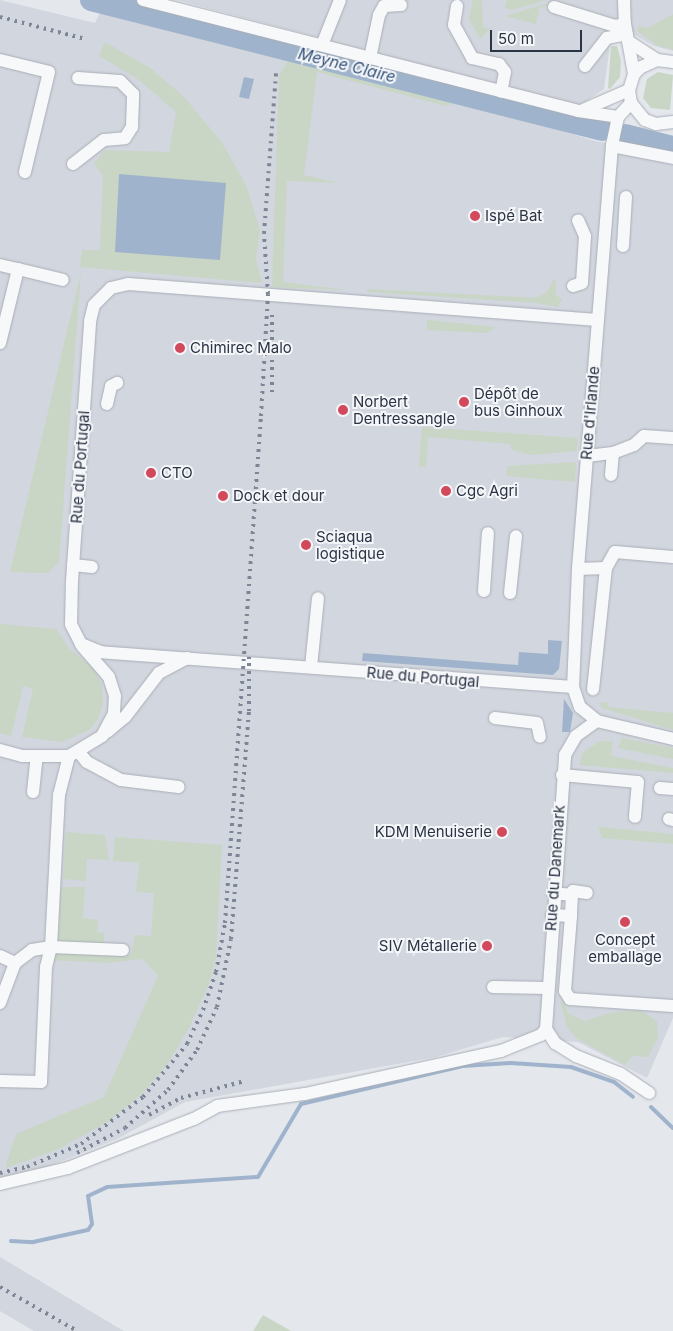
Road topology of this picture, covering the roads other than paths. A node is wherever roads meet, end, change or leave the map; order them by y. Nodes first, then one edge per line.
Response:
1 (143, 0) edge
2 (340, 0) edge
3 (624, 0) edge
4 (401, 5) dead end
5 (457, 6) dead end
6 (554, 8) dead end
7 (627, 33) junction
8 (322, 45) junction
9 (370, 58) junction
10 (0, 60) edge
11 (657, 60) junction
12 (673, 62) edge
13 (585, 66) dead end
14 (634, 74) junction
15 (78, 78) dead end
16 (501, 92) junction
17 (630, 97) junction
18 (578, 111) junction
19 (618, 117) junction
20 (671, 124) edge
21 (612, 146) junction
22 (673, 158) edge
23 (73, 164) dead end
24 (25, 172) dead end
25 (626, 197) dead end
26 (578, 220) dead end
27 (623, 246) dead end
28 (0, 265) edge
29 (18, 269) junction
30 (63, 280) dead end
31 (574, 286) dead end
32 (598, 320) junction
33 (0, 343) edge
34 (117, 383) dead end
35 (107, 404) dead end
36 (673, 438) edge
37 (613, 452) junction
38 (587, 456) junction
39 (611, 475) dead end
40 (488, 533) dead end
41 (516, 536) dead end
42 (673, 557) edge
43 (73, 564) junction
44 (92, 566) dead end
45 (606, 568) junction
46 (578, 569) junction
47 (484, 591) dead end
48 (510, 594) dead end
49 (318, 598) dead end
50 (81, 644) junction
51 (189, 657) junction
52 (311, 667) junction
53 (574, 673) junction
54 (594, 675) junction
55 (573, 687) junction
56 (593, 689) dead end
57 (495, 718) dead end
58 (597, 721) junction
59 (102, 736) junction
60 (540, 737) dead end
61 (673, 739) edge
62 (0, 750) edge
63 (74, 754) junction
64 (36, 756) junction
65 (562, 775) junction
66 (179, 787) dead end
67 (660, 788) dead end
68 (673, 789) edge
69 (33, 792) dead end
70 (635, 817) dead end
71 (587, 892) dead end
72 (553, 893) junction
73 (572, 895) junction
74 (552, 915) junction
75 (571, 916) junction
76 (51, 947) junction
77 (123, 950) dead end
78 (0, 956) edge
79 (16, 963) junction
80 (493, 987) dead end
81 (547, 988) junction
82 (0, 1003) edge
83 (673, 1006) edge
84 (546, 1029) junction
85 (0, 1081) edge
86 (648, 1093) dead end
87 (0, 1184) edge

1 - 8 street
2 - 8 street
3 - 7 street
4 - 9 street
5 - 16 street
6 - 7 street
7 - 11 street
7 - 13 street
7 - 14 street
8 - 9 street
9 - 16 street
10 - 24 street
11 - 12 street
11 - 14 street
14 - 17 street
15 - 23 street
16 - 18 street
17 - 18 street
17 - 19 street, Rue d'Irlande
17 - 20 street
18 - 19 street
19 - 21 street, Rue d'Irlande
21 - 22 street
21 - 32 street, Rue d'Irlande
25 - 27 street
26 - 31 street
28 - 29 street
29 - 30 street
29 - 33 street
32 - 38 street, Rue d'Irlande
32 - 43 street, Rue du Portugal
34 - 35 street
36 - 37 street
37 - 38 street
37 - 39 street
38 - 46 street, Rue d'Irlande
40 - 47 street
41 - 48 street
42 - 45 street
43 - 44 street
43 - 50 street, Rue du Portugal
45 - 46 street
45 - 54 street
46 - 53 street, Rue d'Irlande
49 - 52 street
50 - 51 street, Rue du Portugal
50 - 59 street
51 - 52 street, Rue du Portugal
51 - 59 street
52 - 55 street, Rue du Portugal
53 - 54 street
53 - 55 street, Rue d'Irlande
54 - 56 street
55 - 58 street, Rue d'Irlande
57 - 60 street
58 - 61 street
58 - 65 street, Rue du Danemark
59 - 63 street
62 - 64 street
63 - 64 street
63 - 66 street
63 - 76 street
64 - 69 street
65 - 70 street
65 - 72 street, Rue du Danemark
67 - 68 street
71 - 73 street
72 - 73 street
72 - 74 street, Rue du Danemark
73 - 75 street
74 - 75 street
74 - 81 street, Rue du Danemark
75 - 83 street
76 - 77 street
76 - 79 street
76 - 85 street
78 - 79 street
79 - 82 street
80 - 81 street
81 - 84 street, Rue du Danemark
84 - 86 street
84 - 87 street

